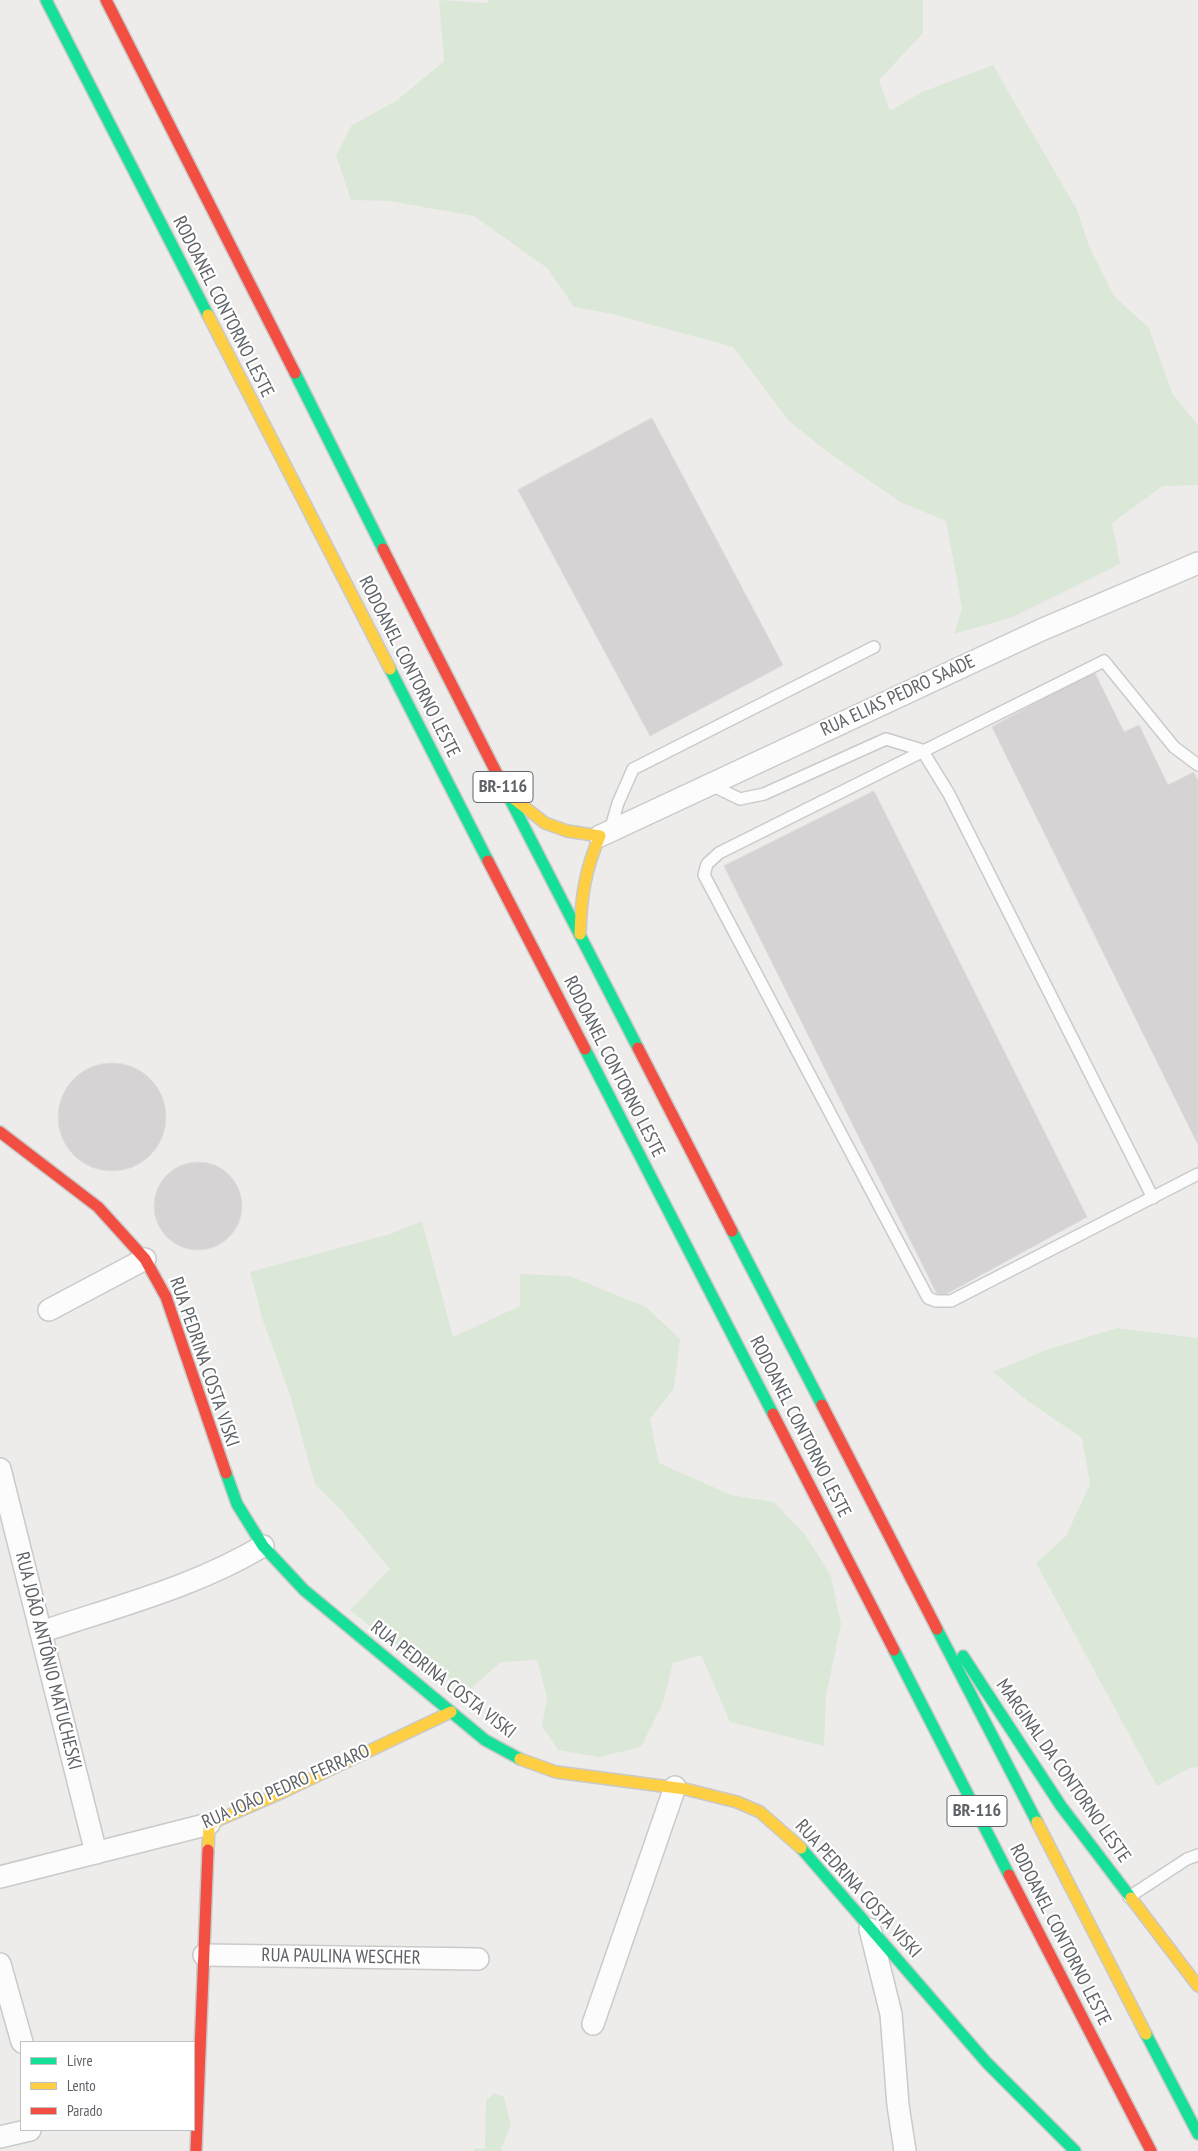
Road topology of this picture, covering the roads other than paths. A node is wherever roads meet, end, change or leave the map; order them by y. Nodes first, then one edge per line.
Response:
1 (46, 0) edge
2 (106, 0) edge
3 (1198, 562) edge
4 (874, 647) dead end
5 (922, 750) junction
6 (1198, 765) edge
7 (709, 784) junction
8 (506, 792) junction
9 (605, 833) junction
10 (580, 936) junction
11 (0, 1132) edge
12 (1198, 1174) edge
13 (1153, 1198) junction
14 (145, 1259) junction
15 (50, 1310) dead end
16 (0, 1469) edge
17 (263, 1546) junction
18 (908, 1570) junction
19 (41, 1632) junction
20 (451, 1712) junction
21 (675, 1787) junction
22 (209, 1824) junction
23 (96, 1853) junction
24 (1198, 1855) edge
25 (0, 1877) edge
26 (1129, 1896) junction
27 (870, 1929) junction
28 (204, 1955) junction
29 (478, 1960) dead end
30 (0, 1964) edge
31 (1198, 1986) edge
32 (593, 2024) dead end
33 (22, 2041) edge
34 (26, 2131) edge
35 (1198, 2134) edge
36 (0, 2138) edge
37 (196, 2151) edge
38 (905, 2151) edge
39 (1076, 2151) edge
40 (1151, 2151) edge

1 - 40 main road, RODOANEL CONTORNO LESTE / BR-116
2 - 8 main road, RODOANEL CONTORNO LESTE / BR-116
3 - 7 street, RUA ELIAS PEDRO SAADE
4 - 9 lane
5 - 6 lane
5 - 7 lane
5 - 13 lane
5 - 13 lane
7 - 9 street, RUA ELIAS PEDRO SAADE
8 - 9 main road
8 - 10 main road, RODOANEL CONTORNO LESTE / BR-116
9 - 10 main road
10 - 18 main road, RODOANEL CONTORNO LESTE / BR-116
11 - 14 main road, RUA PEDRINA COSTA VISKI
12 - 13 lane
14 - 15 street
14 - 17 main road, RUA PEDRINA COSTA VISKI
16 - 19 street, RUA JOÃO ANTÔNIO MATUCHESKI
17 - 19 street
17 - 20 main road, RUA PEDRINA COSTA VISKI
18 - 26 main road, MARGINAL DA CONTORNO LESTE
18 - 35 main road, RODOANEL CONTORNO LESTE / BR-116
19 - 23 street, RUA JOÃO ANTÔNIO MATUCHESKI
20 - 21 main road, RUA PEDRINA COSTA VISKI
20 - 22 main road, RUA JOÃO PEDRO FERRARO
21 - 27 main road, RUA PEDRINA COSTA VISKI
21 - 32 street
22 - 23 street, RUA JOÃO PEDRO FERRARO
22 - 28 main road
23 - 25 street, RUA JOÃO PEDRO FERRARO
24 - 26 lane
26 - 31 main road, MARGINAL DA CONTORNO LESTE
27 - 38 street
27 - 39 main road, RUA PEDRINA COSTA VISKI
28 - 29 street, RUA PAULINA WESCHER
28 - 37 main road
30 - 33 street
34 - 36 street

